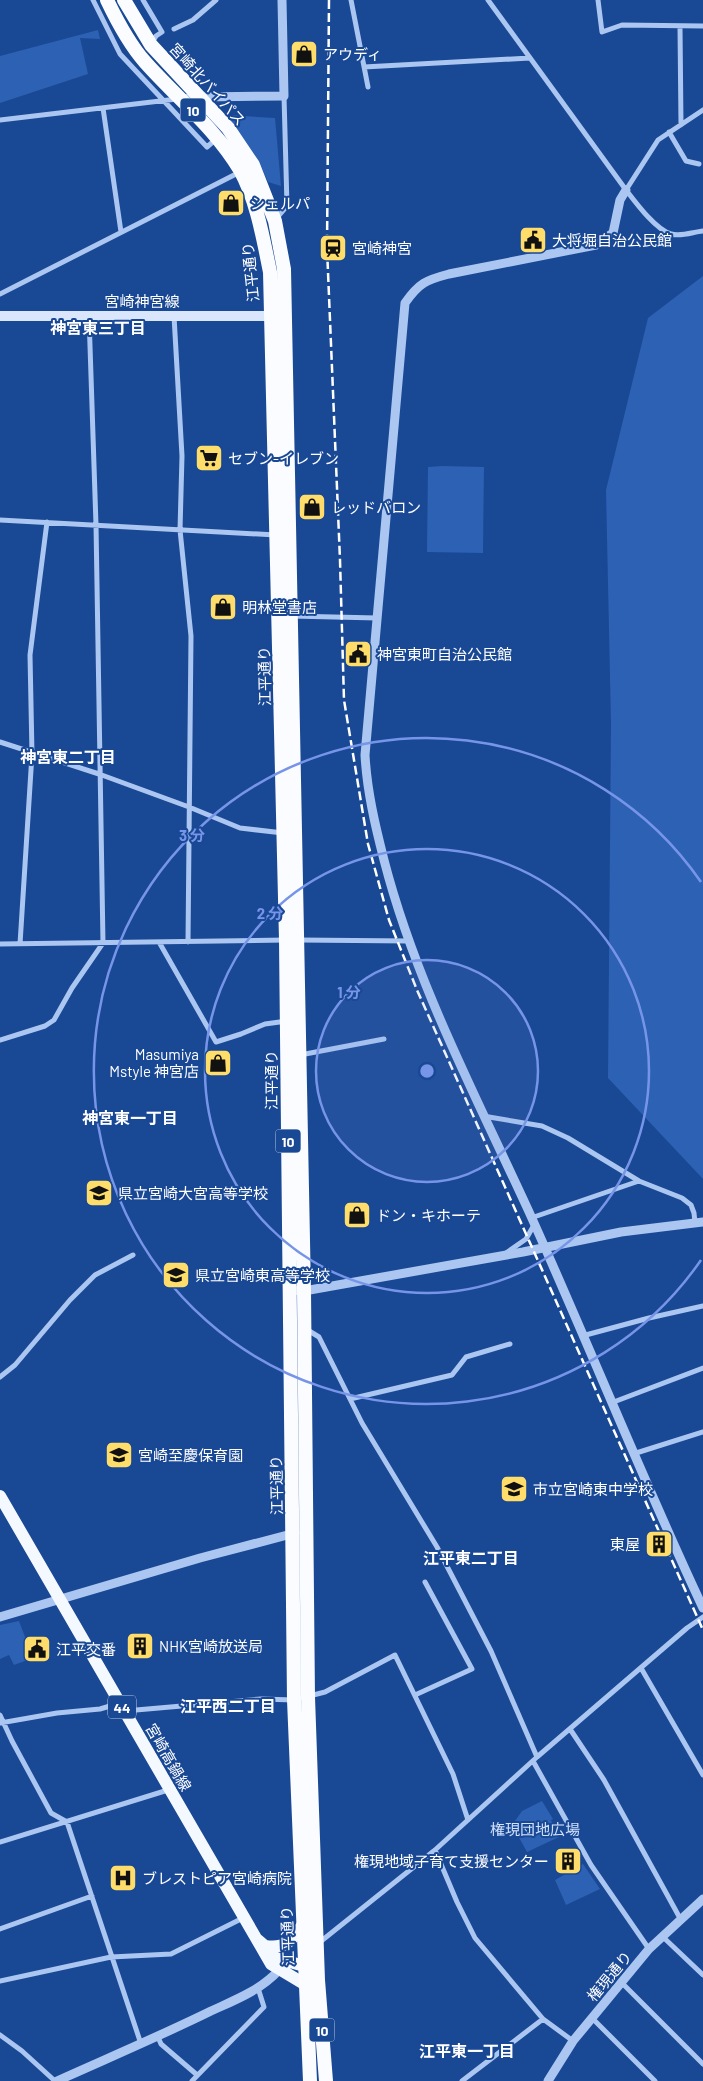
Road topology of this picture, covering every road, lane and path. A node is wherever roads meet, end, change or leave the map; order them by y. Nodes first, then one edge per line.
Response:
1 (93, 0) edge
2 (107, 0) edge
3 (124, 0) edge
4 (143, 0) edge
5 (216, 0) edge
6 (282, 0) edge
7 (351, 0) edge
8 (488, 0) edge
9 (598, 0) edge
10 (703, 26) edge
11 (680, 27) junction
12 (174, 29) dead end
13 (151, 45) junction
14 (530, 58) junction
15 (364, 67) junction
16 (368, 87) dead end
17 (284, 96) junction
18 (200, 97) junction
19 (182, 99) junction
20 (163, 101) junction
21 (103, 108) junction
22 (703, 110) edge
23 (0, 120) edge
24 (681, 125) junction
25 (669, 132) junction
26 (218, 137) junction
27 (699, 164) dead end
28 (240, 172) junction
29 (626, 190) junction
30 (275, 221) junction
31 (262, 230) joint
32 (703, 231) edge
33 (121, 232) junction
34 (0, 294) edge
35 (0, 316) edge
36 (89, 316) junction
37 (174, 316) junction
38 (270, 316) junction
39 (285, 316) junction
40 (0, 520) edge
41 (47, 522) junction
42 (96, 525) junction
43 (180, 530) junction
44 (277, 536) junction
45 (285, 616) junction
46 (378, 618) junction
47 (0, 742) edge
48 (32, 754) junction
49 (99, 774) junction
50 (189, 807) junction
51 (284, 833) junction
52 (292, 940) junction
53 (409, 941) junction
54 (159, 942) junction
55 (188, 942) junction
56 (103, 943) junction
57 (0, 944) edge
58 (20, 944) junction
59 (287, 1021) junction
60 (384, 1039) dead end
61 (0, 1040) edge
62 (300, 1055) junction
63 (483, 1116) junction
64 (639, 1181) junction
65 (533, 1221) junction
66 (699, 1223) edge
67 (544, 1248) junction
68 (133, 1255) dead end
69 (501, 1255) junction
70 (289, 1290) junction
71 (304, 1291) junction
72 (703, 1306) edge
73 (303, 1328) junction
74 (582, 1336) junction
75 (510, 1344) dead end
76 (703, 1368) edge
77 (0, 1377) edge
78 (350, 1399) junction
79 (611, 1402) junction
80 (703, 1432) edge
81 (633, 1454) junction
82 (0, 1496) edge
83 (299, 1533) junction
84 (425, 1582) dead end
85 (60, 1601) junction
86 (703, 1608) edge
87 (0, 1617) edge
88 (703, 1617) edge
89 (640, 1668) junction
90 (414, 1695) junction
91 (301, 1698) junction
92 (120, 1703) junction
93 (0, 1715) edge
94 (2, 1723) edge
95 (570, 1729) junction
96 (535, 1759) junction
97 (703, 1775) edge
98 (169, 1790) junction
99 (468, 1820) junction
100 (66, 1822) junction
101 (0, 1842) edge
102 (435, 1850) junction
103 (92, 1896) junction
104 (703, 1899) edge
105 (244, 1918) junction
106 (681, 1921) junction
107 (303, 1924) junction
108 (0, 1929) edge
109 (663, 1936) junction
110 (256, 1939) junction
111 (317, 1944) junction
112 (649, 1949) junction
113 (266, 1955) junction
114 (110, 1957) junction
115 (304, 1966) junction
116 (279, 1970) junction
117 (703, 1975) edge
118 (0, 1981) edge
119 (312, 1982) junction
120 (621, 1982) junction
121 (258, 1988) junction
122 (592, 2018) junction
123 (543, 2019) junction
124 (0, 2035) edge
125 (158, 2037) junction
126 (573, 2041) junction
127 (141, 2044) junction
128 (703, 2064) edge
129 (196, 2074) junction
130 (56, 2081) edge
131 (192, 2081) edge
132 (310, 2081) edge
133 (326, 2081) edge
134 (462, 2081) edge
135 (548, 2081) edge
136 (655, 2081) edge

1 - 20 street
2 - 19 highway, 宮崎北バイパス / 10
3 - 13 highway, 宮崎北バイパス / 10
4 - 13 street
5 - 12 street
6 - 17 street
7 - 15 street
8 - 14 street
9 - 11 street
10 - 11 street
11 - 24 street
13 - 18 highway, 宮崎北バイパス / 10
14 - 15 street
14 - 29 street
15 - 16 street
17 - 18 street
17 - 30 street
18 - 19 street
18 - 30 highway, 宮崎北バイパス / 10
19 - 20 street
19 - 26 highway, 宮崎北バイパス / 10
20 - 21 street
20 - 26 street
21 - 23 street
21 - 33 street
22 - 24 street
24 - 25 street
25 - 27 street
25 - 29 street
26 - 28 highway, 宮崎北バイパス / 10
28 - 31 highway, 宮崎北バイパス / 10
28 - 33 street
29 - 32 street
29 - 46 street
30 - 39 highway, 江平通り / 10
31 - 38 highway, 江平通り / 10
33 - 34 street
35 - 36 main road, 宮崎神宮線
36 - 37 main road, 宮崎神宮線
36 - 42 street
37 - 38 main road, 宮崎神宮線
37 - 43 street
38 - 39 main road, 宮崎神宮線
38 - 44 highway, 江平通り / 10
39 - 45 highway, 江平通り / 10
40 - 41 street
41 - 42 street
41 - 48 street
42 - 43 street
42 - 49 street
43 - 44 street
43 - 50 street
44 - 45 highway, 江平通り / 10
45 - 46 street
45 - 51 highway, 江平通り / 10
45 - 52 highway, 江平通り / 10
46 - 53 street
47 - 48 street
48 - 49 street
48 - 58 street
49 - 50 street
49 - 56 street
50 - 51 street
50 - 55 street
51 - 52 highway, 江平通り / 10
52 - 53 street
52 - 55 street
52 - 59 highway, 江平通り / 10
52 - 62 highway, 江平通り / 10
53 - 63 street
54 - 55 street
54 - 56 street
54 - 59 street
56 - 58 street
56 - 61 street
57 - 58 street
59 - 70 highway, 江平通り / 10
60 - 62 street
62 - 71 highway, 江平通り / 10
63 - 64 street
63 - 65 street
64 - 65 street
64 - 66 street
65 - 67 street
65 - 69 street
66 - 67 street
67 - 69 street
67 - 74 street
68 - 77 street
69 - 71 street
70 - 71 street
70 - 83 highway, 江平通り / 10
71 - 73 highway, 江平通り / 10
72 - 74 street
73 - 78 street
73 - 83 highway, 江平通り / 10
74 - 79 street
75 - 78 street
76 - 79 street
78 - 96 street
79 - 81 street
80 - 81 street
81 - 86 street
82 - 85 main road, 宮崎高鍋線 / 44
83 - 85 street
83 - 91 highway, 江平通り / 10
84 - 90 street
85 - 87 street
85 - 92 main road, 宮崎高鍋線 / 44
88 - 89 street
89 - 95 street
89 - 97 street
90 - 91 street
90 - 99 street
91 - 92 street
91 - 107 highway, 江平通り / 10
91 - 111 highway, 江平通り / 10
92 - 94 street
92 - 98 main road, 宮崎高鍋線 / 44
93 - 94 street
94 - 100 street
95 - 96 street
95 - 106 street
96 - 99 street
96 - 112 street
98 - 100 street
98 - 105 main road, 宮崎高鍋線 / 44
99 - 102 street
100 - 101 street
100 - 103 street
102 - 111 street
102 - 123 street
103 - 108 street
103 - 114 street
104 - 106 street, 権現通り
105 - 110 main road, 宮崎高鍋線 / 44
105 - 114 street
106 - 109 street, 権現通り
107 - 110 main road
107 - 115 highway, 江平通り / 10
109 - 112 street, 権現通り
109 - 117 street
110 - 113 main road, 宮崎高鍋線 / 44
111 - 119 highway, 10
112 - 120 street, 権現通り
113 - 115 main road
113 - 116 main road, 宮崎高鍋線 / 44
114 - 118 street
114 - 127 street
115 - 119 highway, 江平通り / 10
116 - 119 main road, 宮崎高鍋線 / 44
116 - 121 street
119 - 132 highway, 江平通り / 10
119 - 133 highway, 江平通り / 10
120 - 122 street, 権現通り
120 - 128 street
121 - 125 street
121 - 129 street
122 - 126 street, 権現通り
122 - 136 street
123 - 126 street
123 - 134 street
124 - 130 street
125 - 127 street
125 - 129 street
126 - 135 street, 権現通り
127 - 130 street
129 - 131 street

